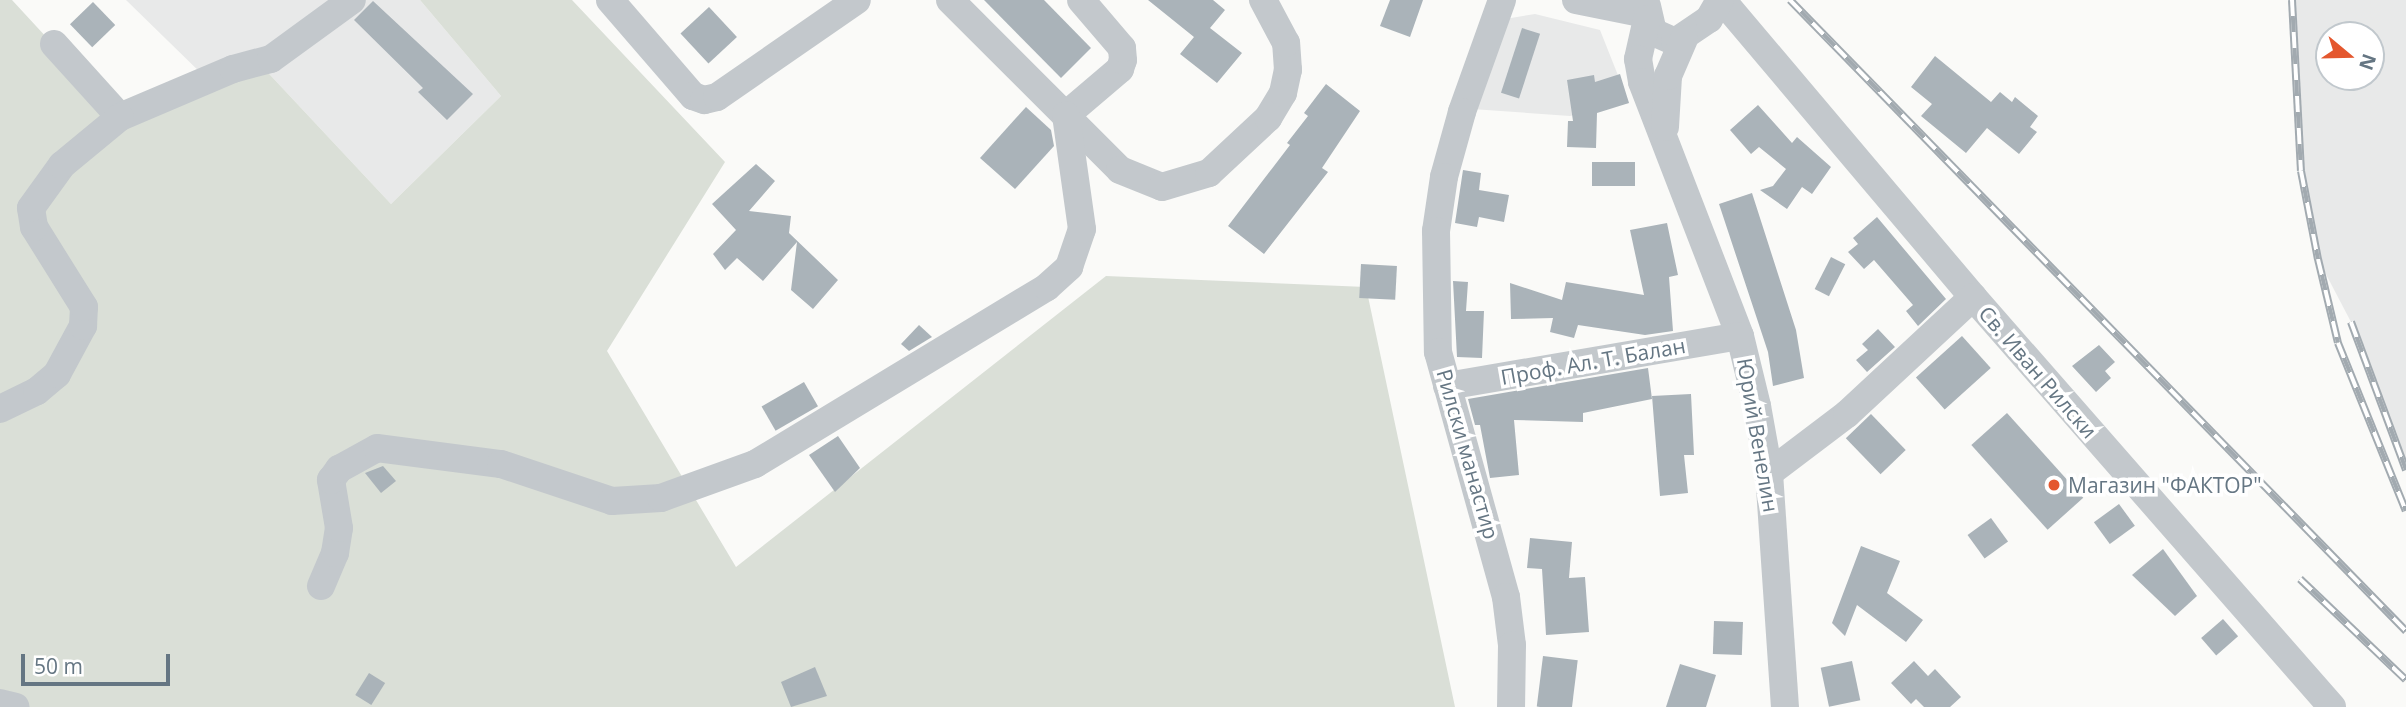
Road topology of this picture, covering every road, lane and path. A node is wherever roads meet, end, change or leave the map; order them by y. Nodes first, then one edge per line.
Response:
1 (352, 0) edge
2 (610, 0) edge
3 (856, 0) edge
4 (950, 0) edge
5 (1081, 0) edge
6 (1263, 0) edge
7 (1502, 0) edge
8 (1576, 0) edge
9 (1717, 6) edge
10 (1647, 11) edge
11 (1684, 39) junction
12 (54, 44) dead end
13 (1066, 115) junction
14 (120, 117) junction
15 (1665, 134) junction
16 (1973, 297) junction
17 (1740, 336) junction
18 (1447, 386) junction
19 (0, 409) edge
20 (1769, 473) junction
21 (321, 586) dead end
22 (0, 703) edge
23 (2327, 705) edge
24 (16, 707) edge
25 (1511, 707) edge
26 (1785, 707) edge

1 - 14 street
2 - 3 street
4 - 13 street
5 - 13 street
6 - 13 street
7 - 18 street, Рилски манастир
8 - 10 street
9 - 11 street
9 - 16 street, Св. Иван Рилски
10 - 11 street
10 - 15 street, Юрий Венелин
11 - 15 street, Юрий Венелин
12 - 14 street
13 - 21 street
14 - 19 street
15 - 17 street, Юрий Венелин
16 - 20 street
16 - 23 street, Св. Иван Рилски
17 - 18 street, Проф. Ал. Т. Балан
17 - 20 street, Юрий Венелин
18 - 25 street, Рилски манастир
20 - 26 street, Юрий Венелин
22 - 24 street

